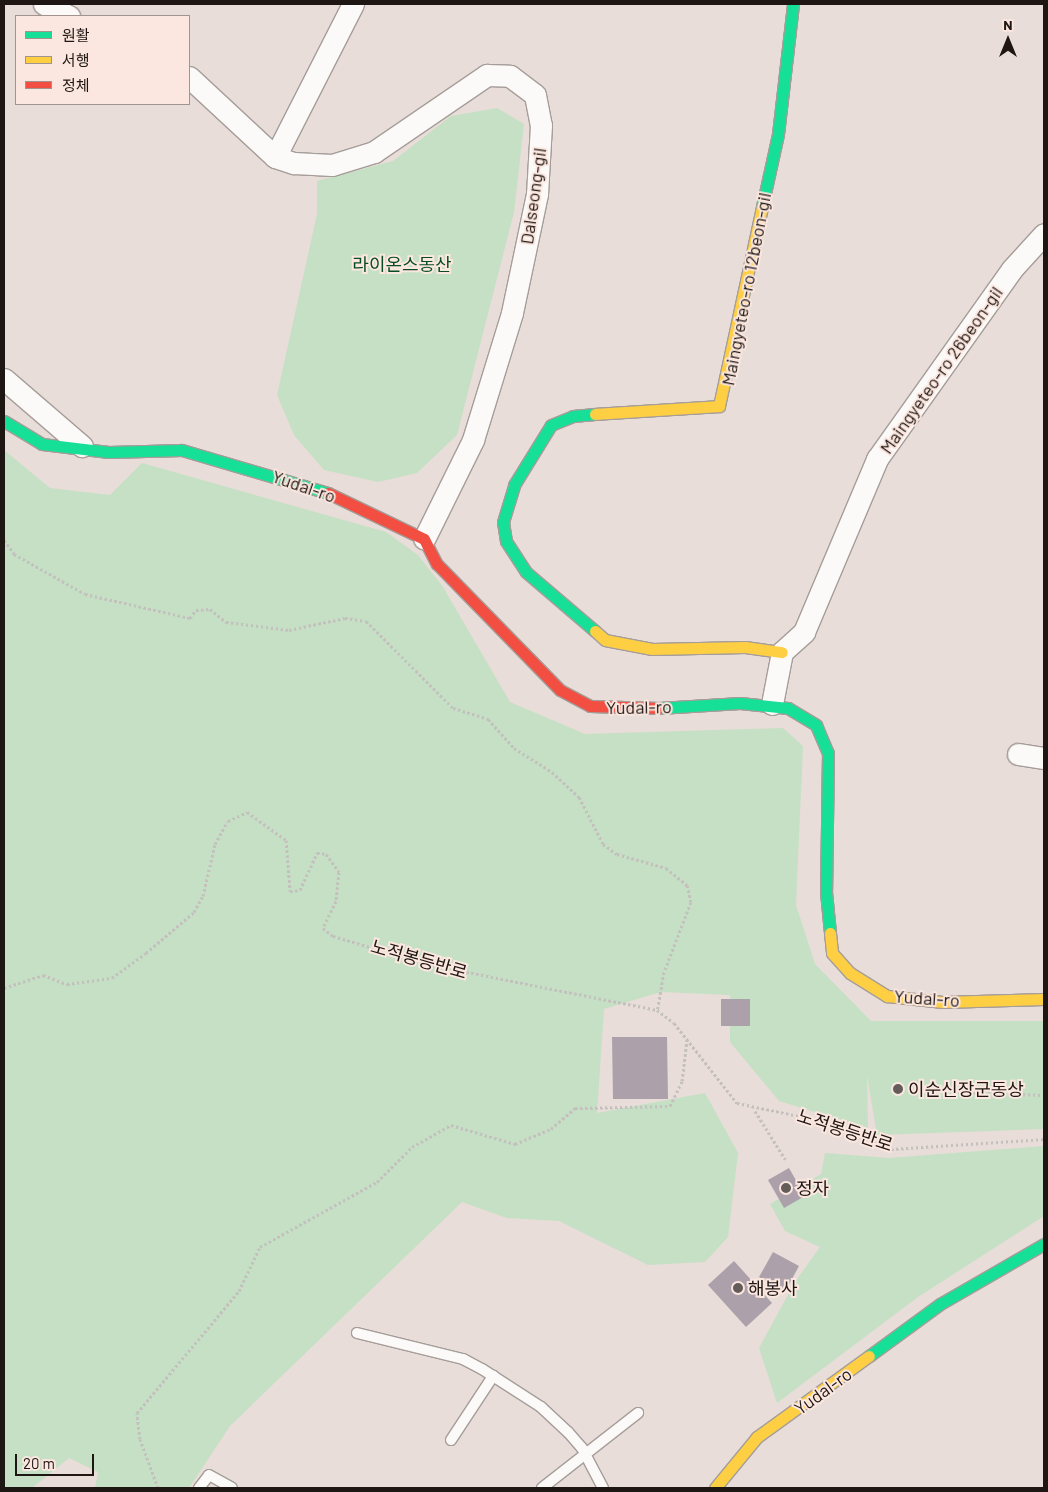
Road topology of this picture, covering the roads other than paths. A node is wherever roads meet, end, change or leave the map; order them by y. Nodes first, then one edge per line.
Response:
1 (44, 4) edge
2 (353, 4) edge
3 (793, 4) edge
4 (67, 15) edge
5 (190, 77) edge
6 (275, 157) junction
7 (1044, 234) edge
8 (4, 379) edge
9 (4, 421) edge
10 (82, 446) junction
11 (424, 539) junction
12 (782, 652) junction
13 (772, 704) junction
14 (1018, 754) dead end
15 (1044, 758) edge
16 (1044, 999) edge
17 (1044, 1244) edge
18 (357, 1333) dead end
19 (493, 1376) junction
20 (638, 1413) dead end
21 (451, 1440) dead end
22 (585, 1453) junction
23 (199, 1488) edge
24 (232, 1488) edge
25 (542, 1488) edge
26 (602, 1488) edge
27 (715, 1488) edge

1 - 4 street
2 - 6 street
3 - 12 street, Maingyeteo-ro 12beon-gil
5 - 6 street
6 - 11 street, Dalseong-gil
7 - 12 street, Maingyeteo-ro 26beon-gil
8 - 10 street
9 - 10 street, Yudal-ro
10 - 11 street, Yudal-ro
11 - 13 street, Yudal-ro
12 - 13 street
13 - 16 street, Yudal-ro
14 - 15 street
17 - 27 street, Yudal-ro
18 - 19 lane
19 - 21 lane
19 - 22 lane
20 - 22 lane
22 - 25 lane
22 - 26 lane
23 - 24 lane

